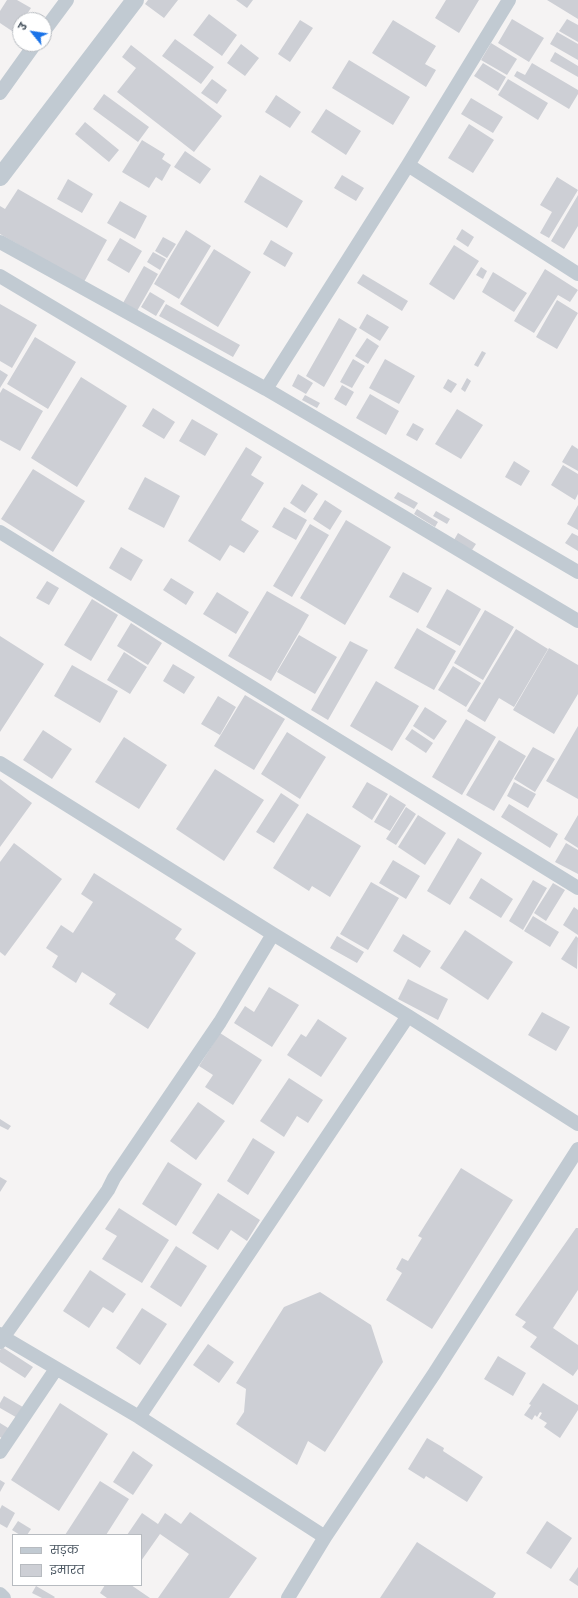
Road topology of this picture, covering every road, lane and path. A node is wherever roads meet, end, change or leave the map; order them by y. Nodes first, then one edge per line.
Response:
1 (67, 0) edge
2 (509, 0) edge
3 (133, 1) edge
4 (52, 20) edge
5 (29, 52) edge
6 (0, 93) edge
7 (408, 165) junction
8 (0, 177) edge
9 (0, 242) edge
10 (578, 274) edge
11 (0, 276) edge
12 (266, 389) junction
13 (0, 532) edge
14 (578, 572) edge
15 (578, 621) edge
16 (0, 763) edge
17 (578, 888) edge
18 (273, 934) junction
19 (408, 1016) junction
20 (578, 1124) edge
21 (578, 1149) edge
22 (1, 1337) edge
23 (56, 1369) junction
24 (139, 1417) junction
25 (0, 1452) edge
26 (325, 1537) junction
27 (0, 1594) edge
28 (4, 1598) edge
29 (288, 1598) edge

1 - 4 street
2 - 7 street
3 - 8 street
5 - 6 street
7 - 10 street
7 - 12 street
9 - 12 street
11 - 15 street
12 - 14 street
13 - 17 street
16 - 18 street
18 - 19 street
18 - 22 street
19 - 20 street
19 - 24 street
21 - 26 street
22 - 23 street
23 - 24 street
23 - 25 street
24 - 26 street
26 - 29 street
27 - 28 street

